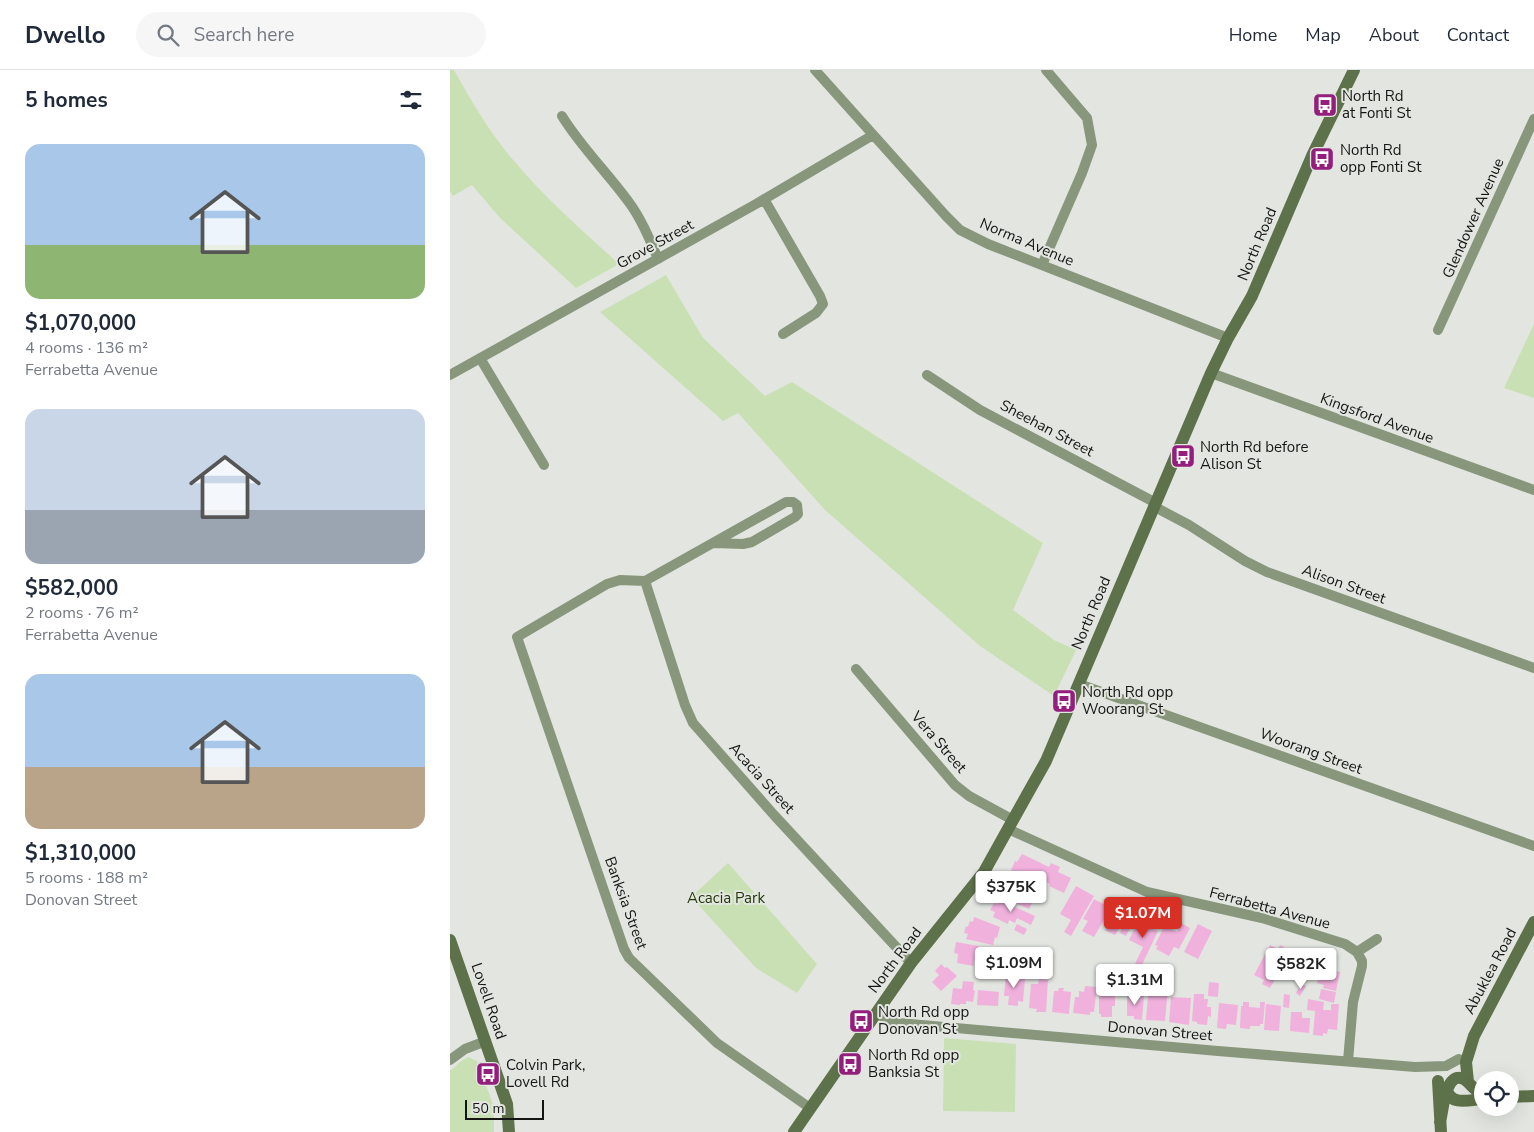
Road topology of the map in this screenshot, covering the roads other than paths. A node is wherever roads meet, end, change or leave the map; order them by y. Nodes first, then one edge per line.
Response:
1 (815, 70) edge
2 (1046, 70) edge
3 (1354, 70) edge
4 (562, 116) dead end
5 (1534, 119) edge
6 (873, 135) junction
7 (764, 199) junction
8 (658, 259) junction
9 (1042, 265) junction
10 (1438, 330) dead end
11 (782, 334) dead end
12 (1228, 338) junction
13 (480, 358) junction
14 (1211, 374) junction
15 (450, 375) edge
16 (927, 375) dead end
17 (544, 465) dead end
18 (1534, 490) edge
19 (1155, 505) junction
20 (714, 543) junction
21 (645, 581) junction
22 (1534, 668) edge
23 (856, 669) dead end
24 (1079, 684) junction
25 (1010, 824) junction
26 (1534, 846) edge
27 (1534, 922) edge
28 (1377, 939) dead end
29 (450, 940) edge
30 (1357, 952) junction
31 (911, 963) junction
32 (876, 1013) junction
33 (1474, 1036) junction
34 (486, 1041) junction
35 (1459, 1059) junction
36 (450, 1060) edge
37 (1348, 1061) junction
38 (1415, 1066) junction
39 (1427, 1067) junction
40 (1449, 1082) junction
41 (1469, 1084) junction
42 (1474, 1088) edge
43 (1534, 1096) edge
44 (1519, 1097) edge
45 (1474, 1100) edge
46 (1461, 1101) junction
47 (810, 1108) junction
48 (1441, 1129) edge
49 (509, 1132) edge
50 (794, 1132) edge

1 - 6 street, Norma Avenue
2 - 9 street
3 - 12 street, North Road
4 - 8 street
5 - 10 street, Glendower Avenue
6 - 7 street, Grove Street
6 - 9 street, Norma Avenue
7 - 8 street, Grove Street
7 - 11 street
8 - 13 street, Grove Street
9 - 12 street, Norma Avenue
12 - 14 street, North Road
13 - 15 street, Grove Street
13 - 17 street
14 - 18 street, Kingsford Avenue
14 - 19 street, North Road
16 - 19 street, Sheehan Street
19 - 22 street, Alison Street
19 - 24 street, North Road
20 - 20 street
20 - 21 street
21 - 31 street, Acacia Street
21 - 47 street, Banksia Street
23 - 25 street, Vera Street
24 - 25 street, North Road
24 - 26 street, Woorang Street
25 - 30 street, Ferrabetta Avenue
25 - 31 street, North Road
27 - 33 street, Abuklea Road
28 - 30 street
29 - 34 street, Lovell Road
30 - 37 street
31 - 32 street, North Road
32 - 37 street, Donovan Street
32 - 47 street, North Road
33 - 35 street, Abuklea Road
33 - 41 street, Abuklea Road
34 - 36 street
34 - 49 street, Lovell Road
35 - 39 street, Donovan Street
35 - 40 street, Abuklea Road
37 - 38 street, Donovan Street
38 - 39 street, Donovan Street
38 - 40 street, Donovan Street
39 - 40 street, Donovan Street
40 - 41 street
40 - 46 street
40 - 48 street, Abuklea Road
41 - 42 street
41 - 46 street
43 - 44 street
45 - 46 street
46 - 48 street
47 - 50 street, North Road

